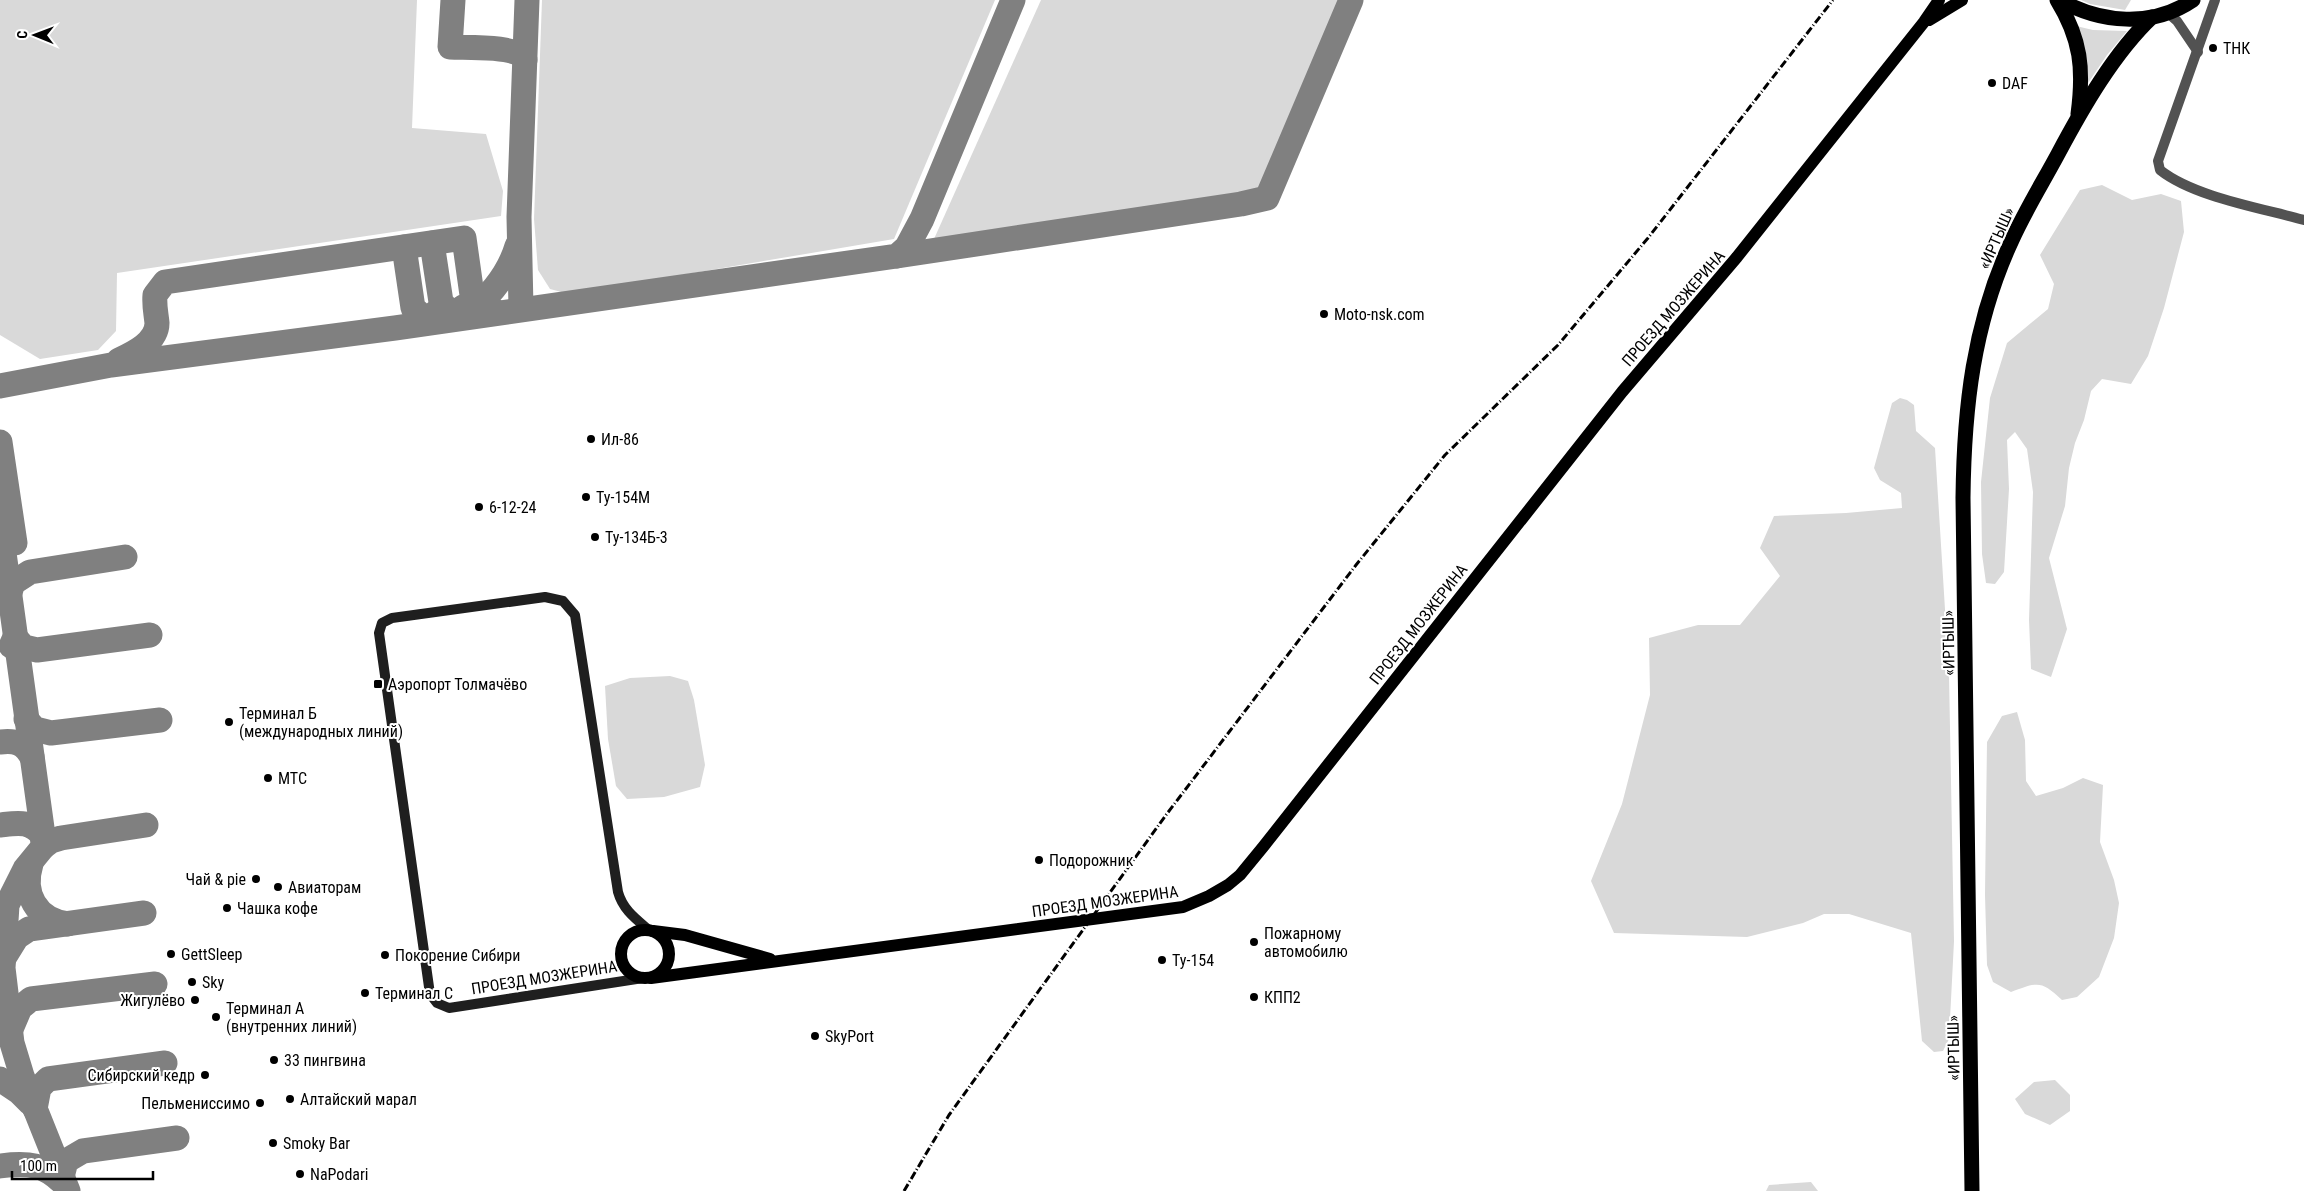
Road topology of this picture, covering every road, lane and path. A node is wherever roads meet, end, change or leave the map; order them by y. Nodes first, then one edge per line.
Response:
1 (1939, 0) edge
2 (1962, 0) edge
3 (2058, 0) edge
4 (2192, 0) edge
5 (2215, 0) edge
6 (2168, 13) junction
7 (2152, 17) junction
8 (1924, 22) junction
9 (2198, 52) junction
10 (2077, 118) junction
11 (2304, 220) edge
12 (650, 931) junction
13 (774, 960) junction
14 (647, 978) junction
15 (1972, 1191) edge

1 - 8 main road, ПРОЕЗД МОЗЖЕРИНА
2 - 8 main road, ПРОЕЗД МОЗЖЕРИНА
3 - 7 highway
3 - 10 highway
4 - 6 highway
5 - 9 street
6 - 7 highway
6 - 9 street
7 - 10 highway, «ИРТЫШ»
8 - 13 main road, ПРОЕЗД МОЗЖЕРИНА
9 - 11 street
10 - 15 highway, «ИРТЫШ»
12 - 13 main road, ПРОЕЗД МОЗЖЕРИНА
12 - 14 main road
12 - 14 main road, ПРОЕЗД МОЗЖЕРИНА
12 - 14 street, ПРОЕЗД МОЗЖЕРИНА
13 - 14 main road, ПРОЕЗД МОЗЖЕРИНА

